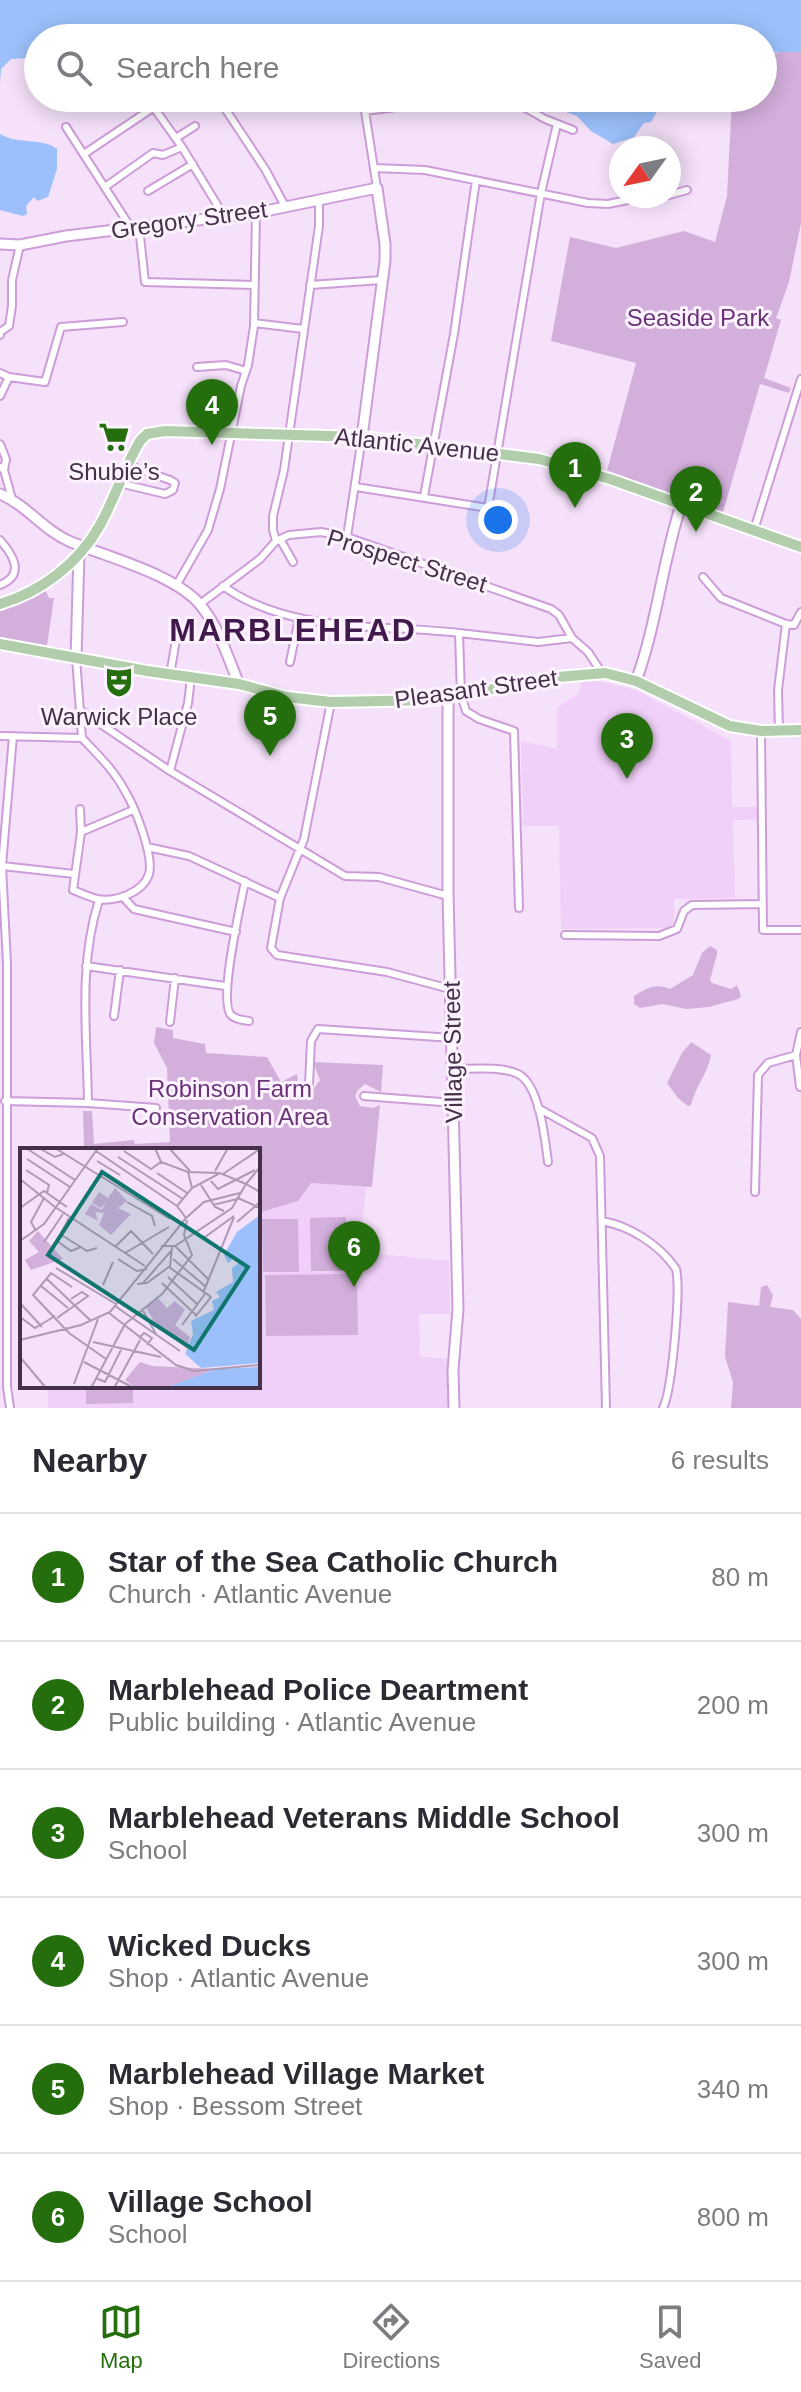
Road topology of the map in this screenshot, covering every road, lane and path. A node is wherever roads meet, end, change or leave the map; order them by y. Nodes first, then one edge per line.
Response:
1 (147, 112) edge
2 (158, 112) edge
3 (227, 112) edge
4 (365, 112) edge
5 (534, 112) edge
6 (557, 124) junction
7 (195, 126) dead end
8 (66, 127) dead end
9 (573, 130) dead end
10 (176, 138) junction
11 (182, 147) junction
12 (84, 154) junction
13 (193, 164) junction
14 (374, 168) junction
15 (476, 180) junction
16 (105, 187) junction
17 (377, 188) junction
18 (687, 190) dead end
19 (148, 191) dead end
20 (681, 192) edge
21 (541, 193) junction
22 (319, 199) junction
23 (609, 202) edge
24 (285, 206) junction
25 (256, 213) junction
26 (224, 216) junction
27 (135, 228) junction
28 (0, 244) edge
29 (20, 245) junction
30 (382, 280) junction
31 (254, 285) junction
32 (310, 285) junction
33 (123, 322) dead end
34 (254, 323) junction
35 (303, 329) junction
36 (0, 335) edge
37 (197, 367) dead end
38 (246, 371) junction
39 (0, 373) edge
40 (9, 377) junction
41 (801, 379) edge
42 (0, 396) edge
43 (232, 431) junction
44 (287, 433) junction
45 (362, 437) junction
46 (0, 444) edge
47 (432, 445) junction
48 (498, 453) junction
49 (127, 465) junction
50 (2, 469) edge
51 (119, 483) junction
52 (356, 487) junction
53 (0, 494) edge
54 (424, 496) junction
55 (12, 499) junction
56 (681, 505) junction
57 (488, 508) junction
58 (504, 515) dead end
59 (754, 530) junction
60 (347, 537) junction
61 (0, 540) edge
62 (278, 540) junction
63 (801, 547) edge
64 (82, 549) junction
65 (293, 562) dead end
66 (60, 572) junction
67 (77, 573) junction
68 (703, 577) dead end
69 (0, 585) edge
70 (176, 586) junction
71 (223, 586) junction
72 (0, 604) edge
73 (200, 604) junction
74 (801, 612) edge
75 (299, 618) junction
76 (786, 624) junction
77 (459, 633) junction
78 (572, 638) junction
79 (176, 640) dead end
80 (0, 644) edge
81 (76, 658) junction
82 (290, 662) dead end
83 (602, 673) junction
84 (170, 675) junction
85 (191, 678) junction
86 (636, 681) junction
87 (239, 684) junction
88 (461, 695) junction
89 (448, 697) junction
90 (331, 702) junction
91 (80, 710) junction
92 (801, 730) edge
93 (761, 731) junction
94 (779, 732) junction
95 (0, 736) edge
96 (13, 736) junction
97 (82, 738) junction
98 (170, 771) junction
99 (0, 788) edge
100 (10, 790) junction
101 (80, 809) dead end
102 (133, 810) junction
103 (81, 832) junction
104 (147, 847) junction
105 (300, 849) junction
106 (1, 866) edge
107 (74, 874) junction
108 (245, 881) junction
109 (448, 896) junction
110 (123, 897) junction
111 (280, 898) junction
112 (99, 900) junction
113 (762, 904) junction
114 (519, 908) dead end
115 (801, 930) edge
116 (236, 932) junction
117 (565, 935) dead end
118 (86, 966) junction
119 (120, 970) junction
120 (175, 978) junction
121 (451, 985) junction
122 (225, 986) junction
123 (114, 1016) dead end
124 (249, 1021) dead end
125 (170, 1022) dead end
126 (801, 1032) edge
127 (453, 1038) junction
128 (796, 1055) junction
129 (454, 1069) junction
130 (309, 1084) dead end
131 (800, 1087) edge
132 (364, 1096) dead end
133 (5, 1101) junction
134 (88, 1103) junction
135 (454, 1103) junction
136 (156, 1108) dead end
137 (538, 1108) junction
138 (548, 1162) dead end
139 (755, 1192) dead end
140 (602, 1221) junction
141 (3, 1387) edge
142 (10, 1408) edge
143 (454, 1408) edge
144 (606, 1408) edge
145 (663, 1408) edge

1 - 12 street
2 - 10 street
3 - 24 street
4 - 14 street
5 - 6 street
6 - 9 street
6 - 21 street
7 - 10 street
8 - 12 street
10 - 11 street
11 - 13 street
11 - 16 street
12 - 16 street
13 - 19 street
13 - 26 street
14 - 15 street
14 - 17 street
15 - 21 street
15 - 47 street
16 - 27 street
17 - 22 main road, Gregory Street
17 - 30 main road
18 - 20 street
21 - 23 street
21 - 48 street
22 - 24 main road, Gregory Street
22 - 32 street
24 - 25 main road, Gregory Street
25 - 26 main road, Gregory Street
25 - 31 street
26 - 27 main road, Gregory Street
27 - 29 main road, Gregory Street
27 - 31 street
28 - 29 main road, Gregory Street
29 - 36 street
30 - 32 street
30 - 45 main road
31 - 34 street
32 - 35 street
33 - 40 street
34 - 35 street
34 - 38 street
35 - 44 street
37 - 38 street
38 - 43 street
39 - 40 street
40 - 42 street
41 - 59 street
43 - 44 main road, Atlantic Avenue
43 - 49 main road, Atlantic Avenue
43 - 70 street
44 - 45 main road, Atlantic Avenue
44 - 62 street
45 - 47 main road, Atlantic Avenue
45 - 52 street
46 - 50 street
47 - 48 main road, Atlantic Avenue
47 - 54 street
48 - 56 main road, Atlantic Avenue
48 - 57 street
49 - 51 main road, Atlantic Avenue
49 - 51 street
50 - 55 street
51 - 64 main road, Atlantic Avenue
52 - 54 street
52 - 60 street
53 - 55 main road
54 - 57 street
55 - 64 main road
56 - 59 main road, Atlantic Avenue
56 - 86 main road
57 - 58 street
59 - 63 main road, Atlantic Avenue
60 - 62 street, Prospect Street
60 - 78 street, Prospect Street
61 - 69 street
62 - 65 street
62 - 71 street
64 - 66 main road, Atlantic Avenue
64 - 67 main road
64 - 70 main road
66 - 67 main road
66 - 72 main road, Atlantic Avenue
67 - 81 main road
68 - 76 street
70 - 73 main road
71 - 73 street
71 - 75 street
73 - 87 main road
74 - 76 street
75 - 77 street
75 - 82 street
76 - 94 street
77 - 78 street
77 - 88 street
78 - 83 street, Prospect Street
79 - 84 street
80 - 81 main road, Pleasant Street
81 - 84 main road, Pleasant Street
81 - 91 street
83 - 86 main road, Pleasant Street
83 - 88 main road, Pleasant Street
84 - 85 main road, Pleasant Street
85 - 87 main road, Pleasant Street
85 - 98 street
86 - 93 main road, Pleasant Street
87 - 90 main road, Pleasant Street
88 - 89 main road, Pleasant Street
88 - 114 street
89 - 90 main road, Pleasant Street
89 - 109 main road, Village Street
90 - 105 street
91 - 97 street
91 - 98 street
92 - 94 main road, Pleasant Street
93 - 94 main road, Pleasant Street
93 - 113 street
95 - 96 street
96 - 97 street
96 - 100 street
97 - 102 street
98 - 105 street
99 - 100 street
100 - 106 street
101 - 103 street
102 - 103 street
102 - 104 street
103 - 107 street
104 - 108 street
104 - 110 street
105 - 109 street
105 - 111 street
106 - 107 street
106 - 133 street
107 - 112 street
108 - 111 street
108 - 116 street
109 - 121 main road, Village Street
110 - 112 street
110 - 116 street
111 - 121 street
112 - 118 street
113 - 115 street
113 - 117 street
116 - 122 street
118 - 119 street
118 - 134 street
119 - 120 street
119 - 123 street
120 - 122 street
120 - 125 street
121 - 127 main road, Village Street
122 - 124 street
126 - 128 street
127 - 129 main road, Village Street
127 - 130 street
128 - 131 street
128 - 139 street
129 - 135 main road, Village Street
129 - 137 street
132 - 135 street
133 - 134 street
133 - 141 street
134 - 136 street
135 - 143 main road, Village Street
137 - 138 street
137 - 140 street
140 - 144 street
140 - 145 street
141 - 142 street

